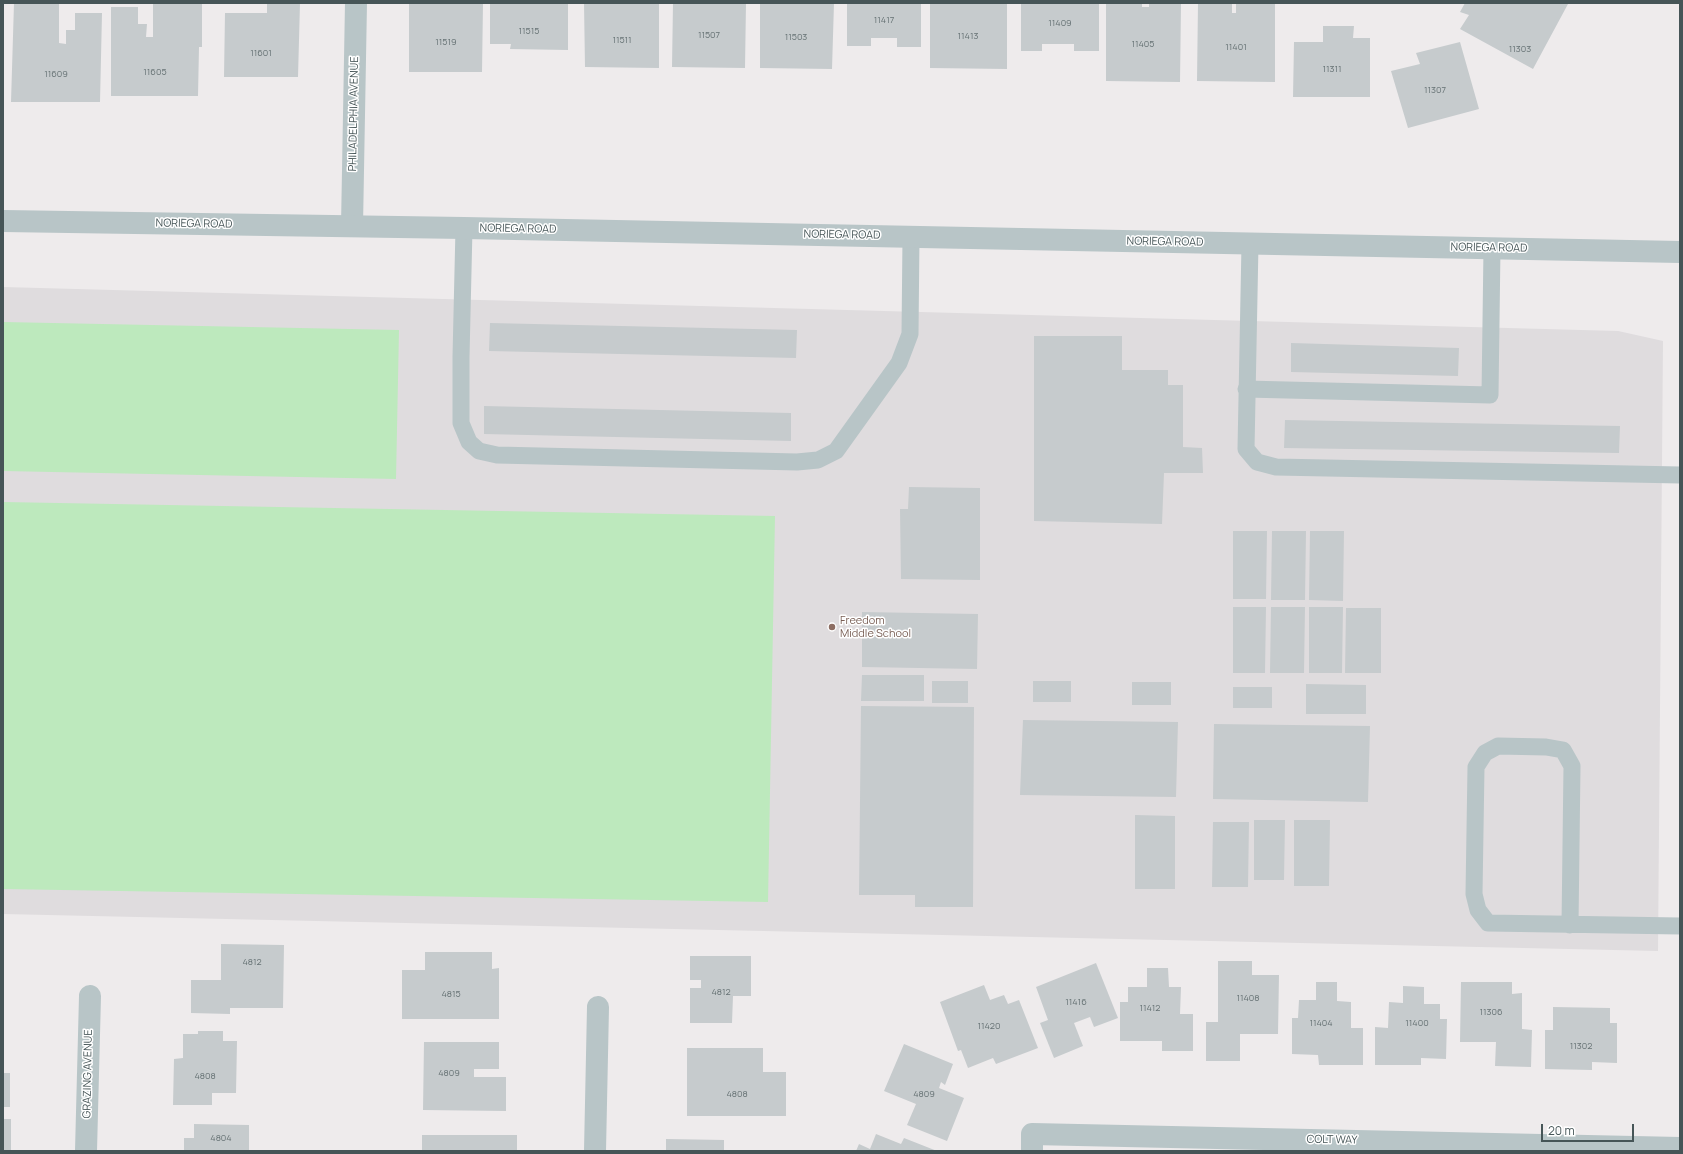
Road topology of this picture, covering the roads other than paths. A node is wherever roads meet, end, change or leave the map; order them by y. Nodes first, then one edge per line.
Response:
1 (356, 3) edge
2 (3, 221) edge
3 (352, 226) junction
4 (464, 228) junction
5 (911, 237) junction
6 (1250, 244) junction
7 (1492, 248) junction
8 (1680, 252) edge
9 (1246, 389) junction
10 (1680, 475) edge
11 (1570, 925) junction
12 (1680, 926) edge
13 (90, 996) dead end
14 (598, 1007) dead end
15 (1032, 1142) edge
16 (1427, 1147) edge
17 (1680, 1148) edge
18 (86, 1151) edge
19 (595, 1151) edge

1 - 3 street, PHILADELPHIA AVENUE
2 - 3 street, NORIEGA ROAD
3 - 4 street, NORIEGA ROAD
4 - 5 street, NORIEGA ROAD
4 - 5 lane
5 - 6 street, NORIEGA ROAD
6 - 7 street, NORIEGA ROAD
6 - 9 lane
7 - 8 street, NORIEGA ROAD
7 - 9 lane
9 - 10 lane
11 - 11 lane
11 - 12 lane
13 - 18 street, GRAZING AVENUE
14 - 19 street
15 - 16 street, COLT WAY
16 - 17 street, COLT WAY

